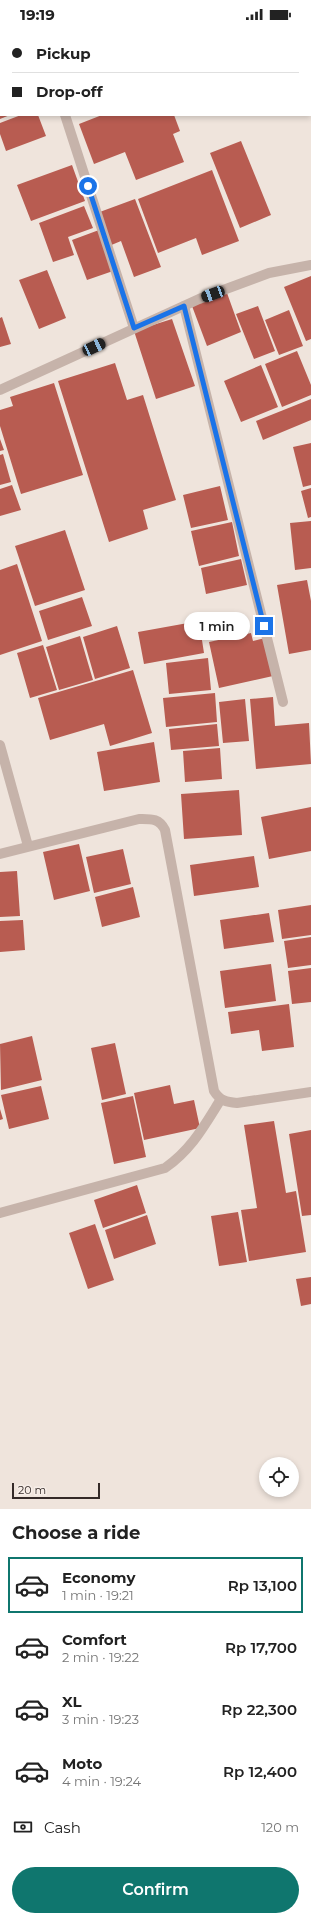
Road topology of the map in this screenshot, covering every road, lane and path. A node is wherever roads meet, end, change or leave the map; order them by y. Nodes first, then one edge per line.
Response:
1 (65, 116) edge
2 (311, 265) edge
3 (184, 306) junction
4 (134, 328) junction
5 (0, 390) edge
6 (283, 702) dead end
7 (0, 745) edge
8 (28, 846) junction
9 (0, 854) edge
10 (311, 1092) edge
11 (221, 1099) junction
12 (0, 1213) edge

1 - 4 street
2 - 3 street
3 - 4 street
3 - 6 street
4 - 5 street
7 - 8 street
8 - 9 street
8 - 11 street
10 - 11 street
11 - 12 street

